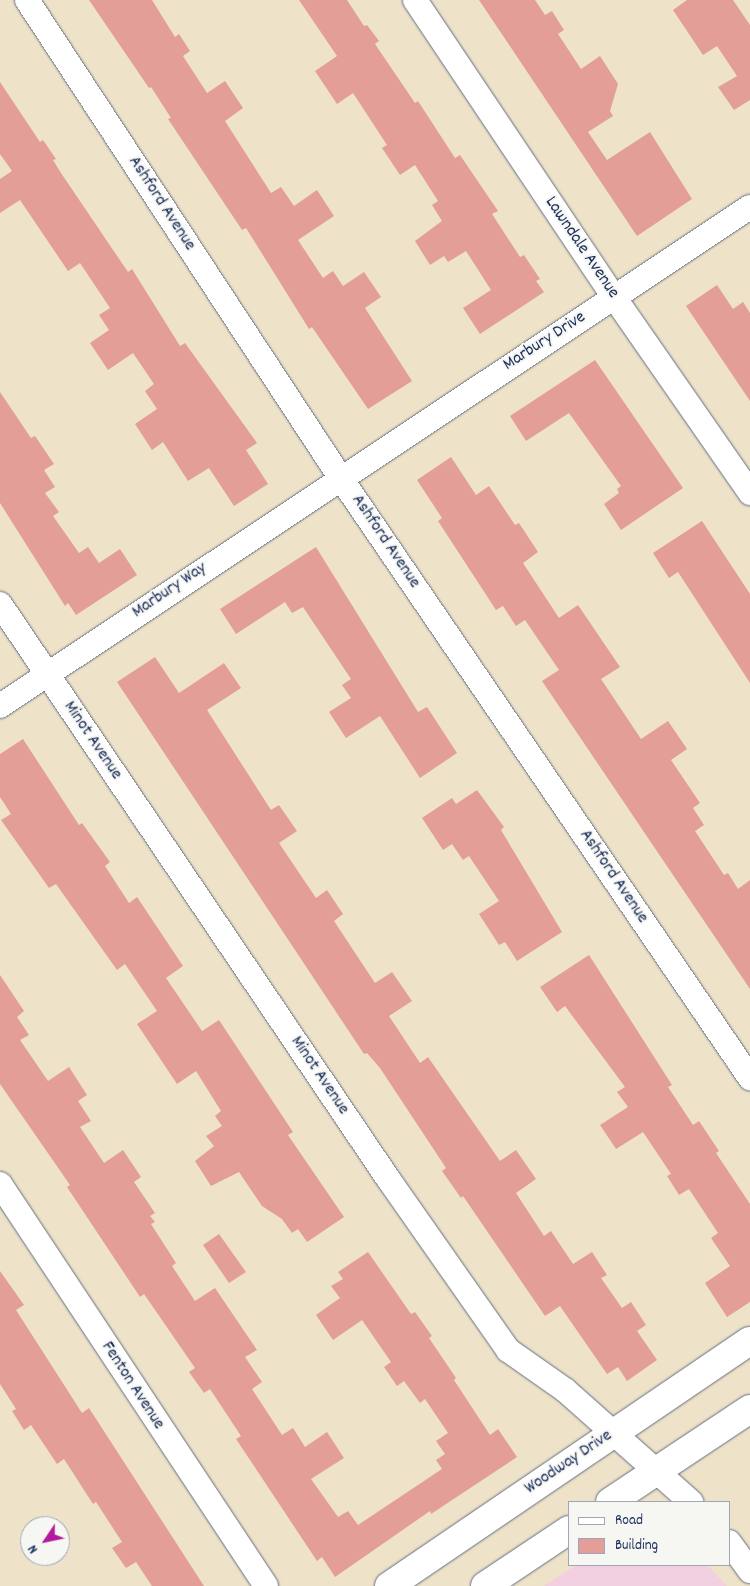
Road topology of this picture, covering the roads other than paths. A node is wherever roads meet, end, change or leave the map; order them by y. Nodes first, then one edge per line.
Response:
1 (27, 0) edge
2 (415, 0) edge
3 (750, 207) edge
4 (614, 297) junction
5 (340, 477) junction
6 (750, 493) edge
7 (0, 604) edge
8 (46, 673) junction
9 (0, 706) edge
10 (750, 1078) edge
11 (0, 1184) edge
12 (750, 1341) edge
13 (750, 1409) edge
14 (613, 1432) junction
15 (657, 1471) junction
16 (612, 1501) edge
17 (690, 1501) edge
18 (568, 1531) edge
19 (730, 1543) edge
20 (750, 1571) edge
21 (266, 1586) edge
22 (389, 1586) edge
23 (485, 1586) edge

1 - 5 street, Ashford Avenue
2 - 4 street, Lawndale Avenue
3 - 4 street, Marbury Drive
4 - 5 street, Marbury Drive
4 - 6 street, Lawndale Avenue
5 - 8 street, Marbury Way
5 - 10 street, Ashford Avenue
7 - 8 street, Minot Avenue
8 - 9 street, Marbury Way
8 - 14 street, Minot Avenue
11 - 21 street, Fenton Avenue
12 - 14 street, Woodway Drive
13 - 15 street
14 - 15 street, Minot Avenue
14 - 22 street, Woodway Drive
15 - 16 street
15 - 17 street, Minot Avenue
18 - 23 street
19 - 20 street

